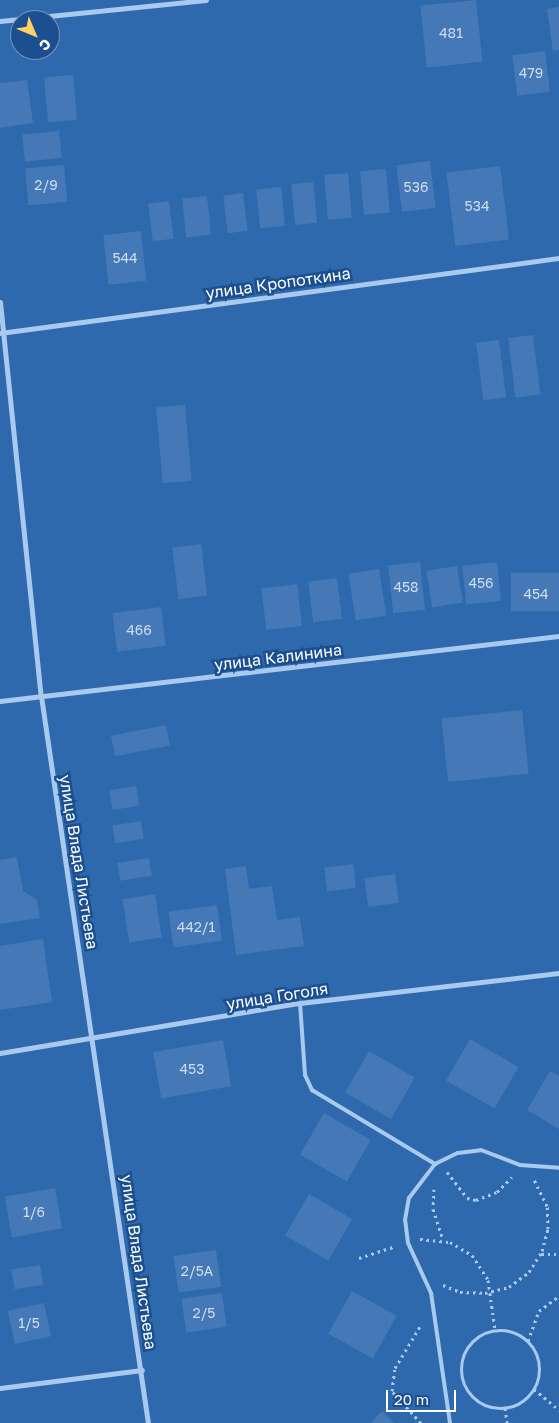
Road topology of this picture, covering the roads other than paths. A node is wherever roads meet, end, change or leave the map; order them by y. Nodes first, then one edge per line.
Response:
1 (206, 0) edge
2 (0, 21) edge
3 (559, 258) edge
4 (0, 302) edge
5 (2, 333) edge
6 (559, 636) edge
7 (41, 696) junction
8 (0, 701) edge
9 (559, 973) edge
10 (300, 1003) junction
11 (93, 1039) junction
12 (0, 1053) edge
13 (435, 1164) junction
14 (559, 1168) edge
15 (142, 1370) junction
16 (0, 1388) edge
17 (148, 1423) edge
18 (450, 1423) edge

1 - 2 street
3 - 5 street, улица Кропоткина
4 - 5 street, улица Влада Листьева
5 - 7 street, улица Влада Листьева
6 - 7 street, улица Калинина
7 - 8 street, улица Калинина
7 - 11 street, улица Влада Листьева
9 - 10 street, улица Гоголя
10 - 11 street, улица Гоголя
10 - 13 lane
11 - 12 street, улица Гоголя
11 - 15 street, улица Влада Листьева
13 - 14 lane
13 - 18 lane
15 - 16 street
15 - 17 street, улица Влада Листьева

